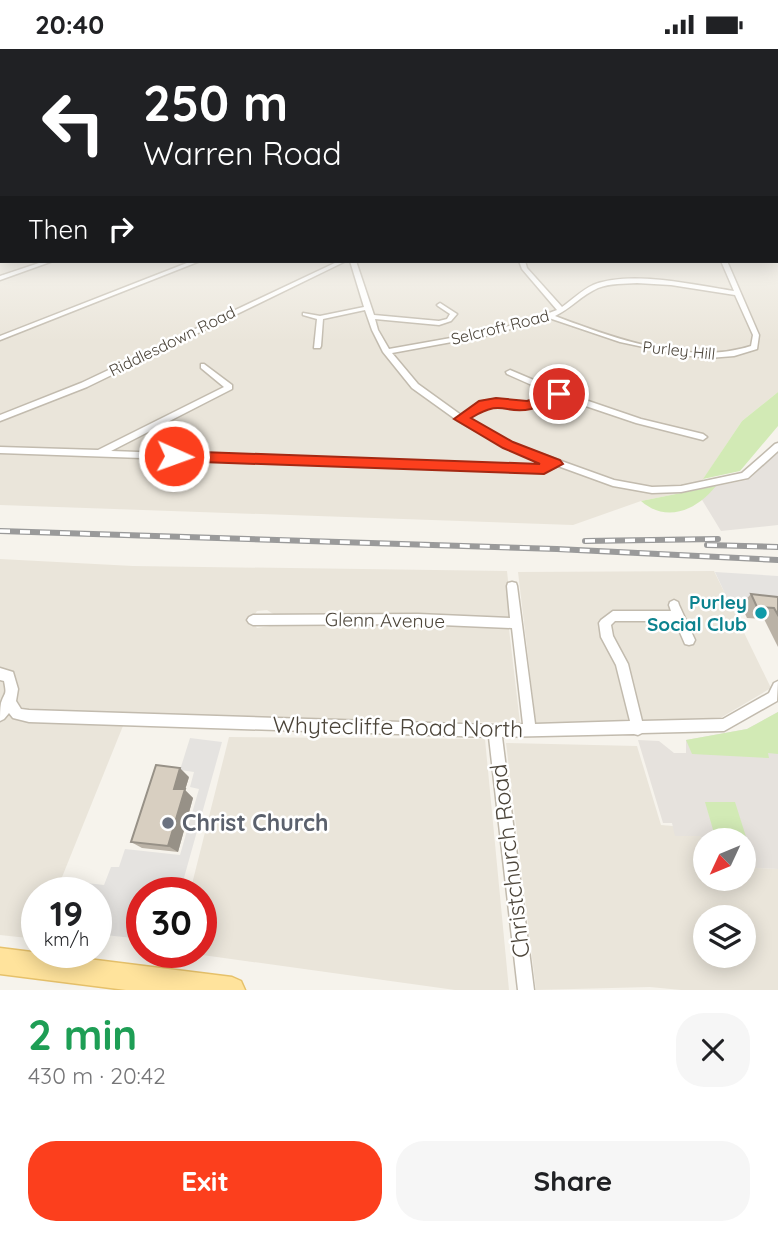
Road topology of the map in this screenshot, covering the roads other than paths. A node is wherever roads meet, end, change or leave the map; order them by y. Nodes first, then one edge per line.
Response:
1 (44, 263) edge
2 (192, 263) edge
3 (338, 263) edge
4 (354, 263) edge
5 (523, 263) edge
6 (725, 263) edge
7 (0, 278) edge
8 (738, 293) junction
9 (440, 305) dead end
10 (367, 308) junction
11 (562, 311) junction
12 (305, 314) dead end
13 (549, 316) junction
14 (370, 317) junction
15 (320, 318) junction
16 (0, 338) edge
17 (317, 346) dead end
18 (387, 352) junction
19 (204, 366) dead end
20 (510, 372) dead end
21 (559, 394) junction
22 (0, 418) edge
23 (461, 419) junction
24 (703, 437) dead end
25 (778, 446) edge
26 (0, 450) edge
27 (99, 453) junction
28 (555, 464) junction
29 (512, 586) dead end
30 (253, 620) dead end
31 (517, 623) junction
32 (689, 640) dead end
33 (0, 674) edge
34 (778, 687) edge
35 (11, 703) junction
36 (0, 715) edge
37 (639, 729) junction
38 (495, 731) junction
39 (530, 731) junction
40 (0, 961) edge
41 (232, 990) edge
42 (526, 990) edge

1 - 7 street
2 - 16 street
3 - 22 street, Riddlesdown Road
4 - 10 street
5 - 11 street
6 - 8 street
8 - 11 street, Selcroft Road
8 - 13 street, Purley Hill
9 - 14 street
10 - 14 street
10 - 15 street
11 - 13 street, Selcroft Road
12 - 15 street
13 - 18 street, Selcroft Road
14 - 18 street
15 - 17 street
18 - 23 street
19 - 27 street
20 - 21 street
21 - 23 street
21 - 24 street
23 - 28 street
25 - 28 street
26 - 27 street
27 - 28 street
29 - 31 street
30 - 31 street, Glenn Avenue
31 - 39 street
32 - 37 street
33 - 35 street
34 - 37 street, Whytecliffe Road North
35 - 36 street
35 - 38 street, Whytecliffe Road North
37 - 39 street, Whytecliffe Road North
38 - 39 street, Whytecliffe Road North
38 - 42 street, Christchurch Road
40 - 41 main road

